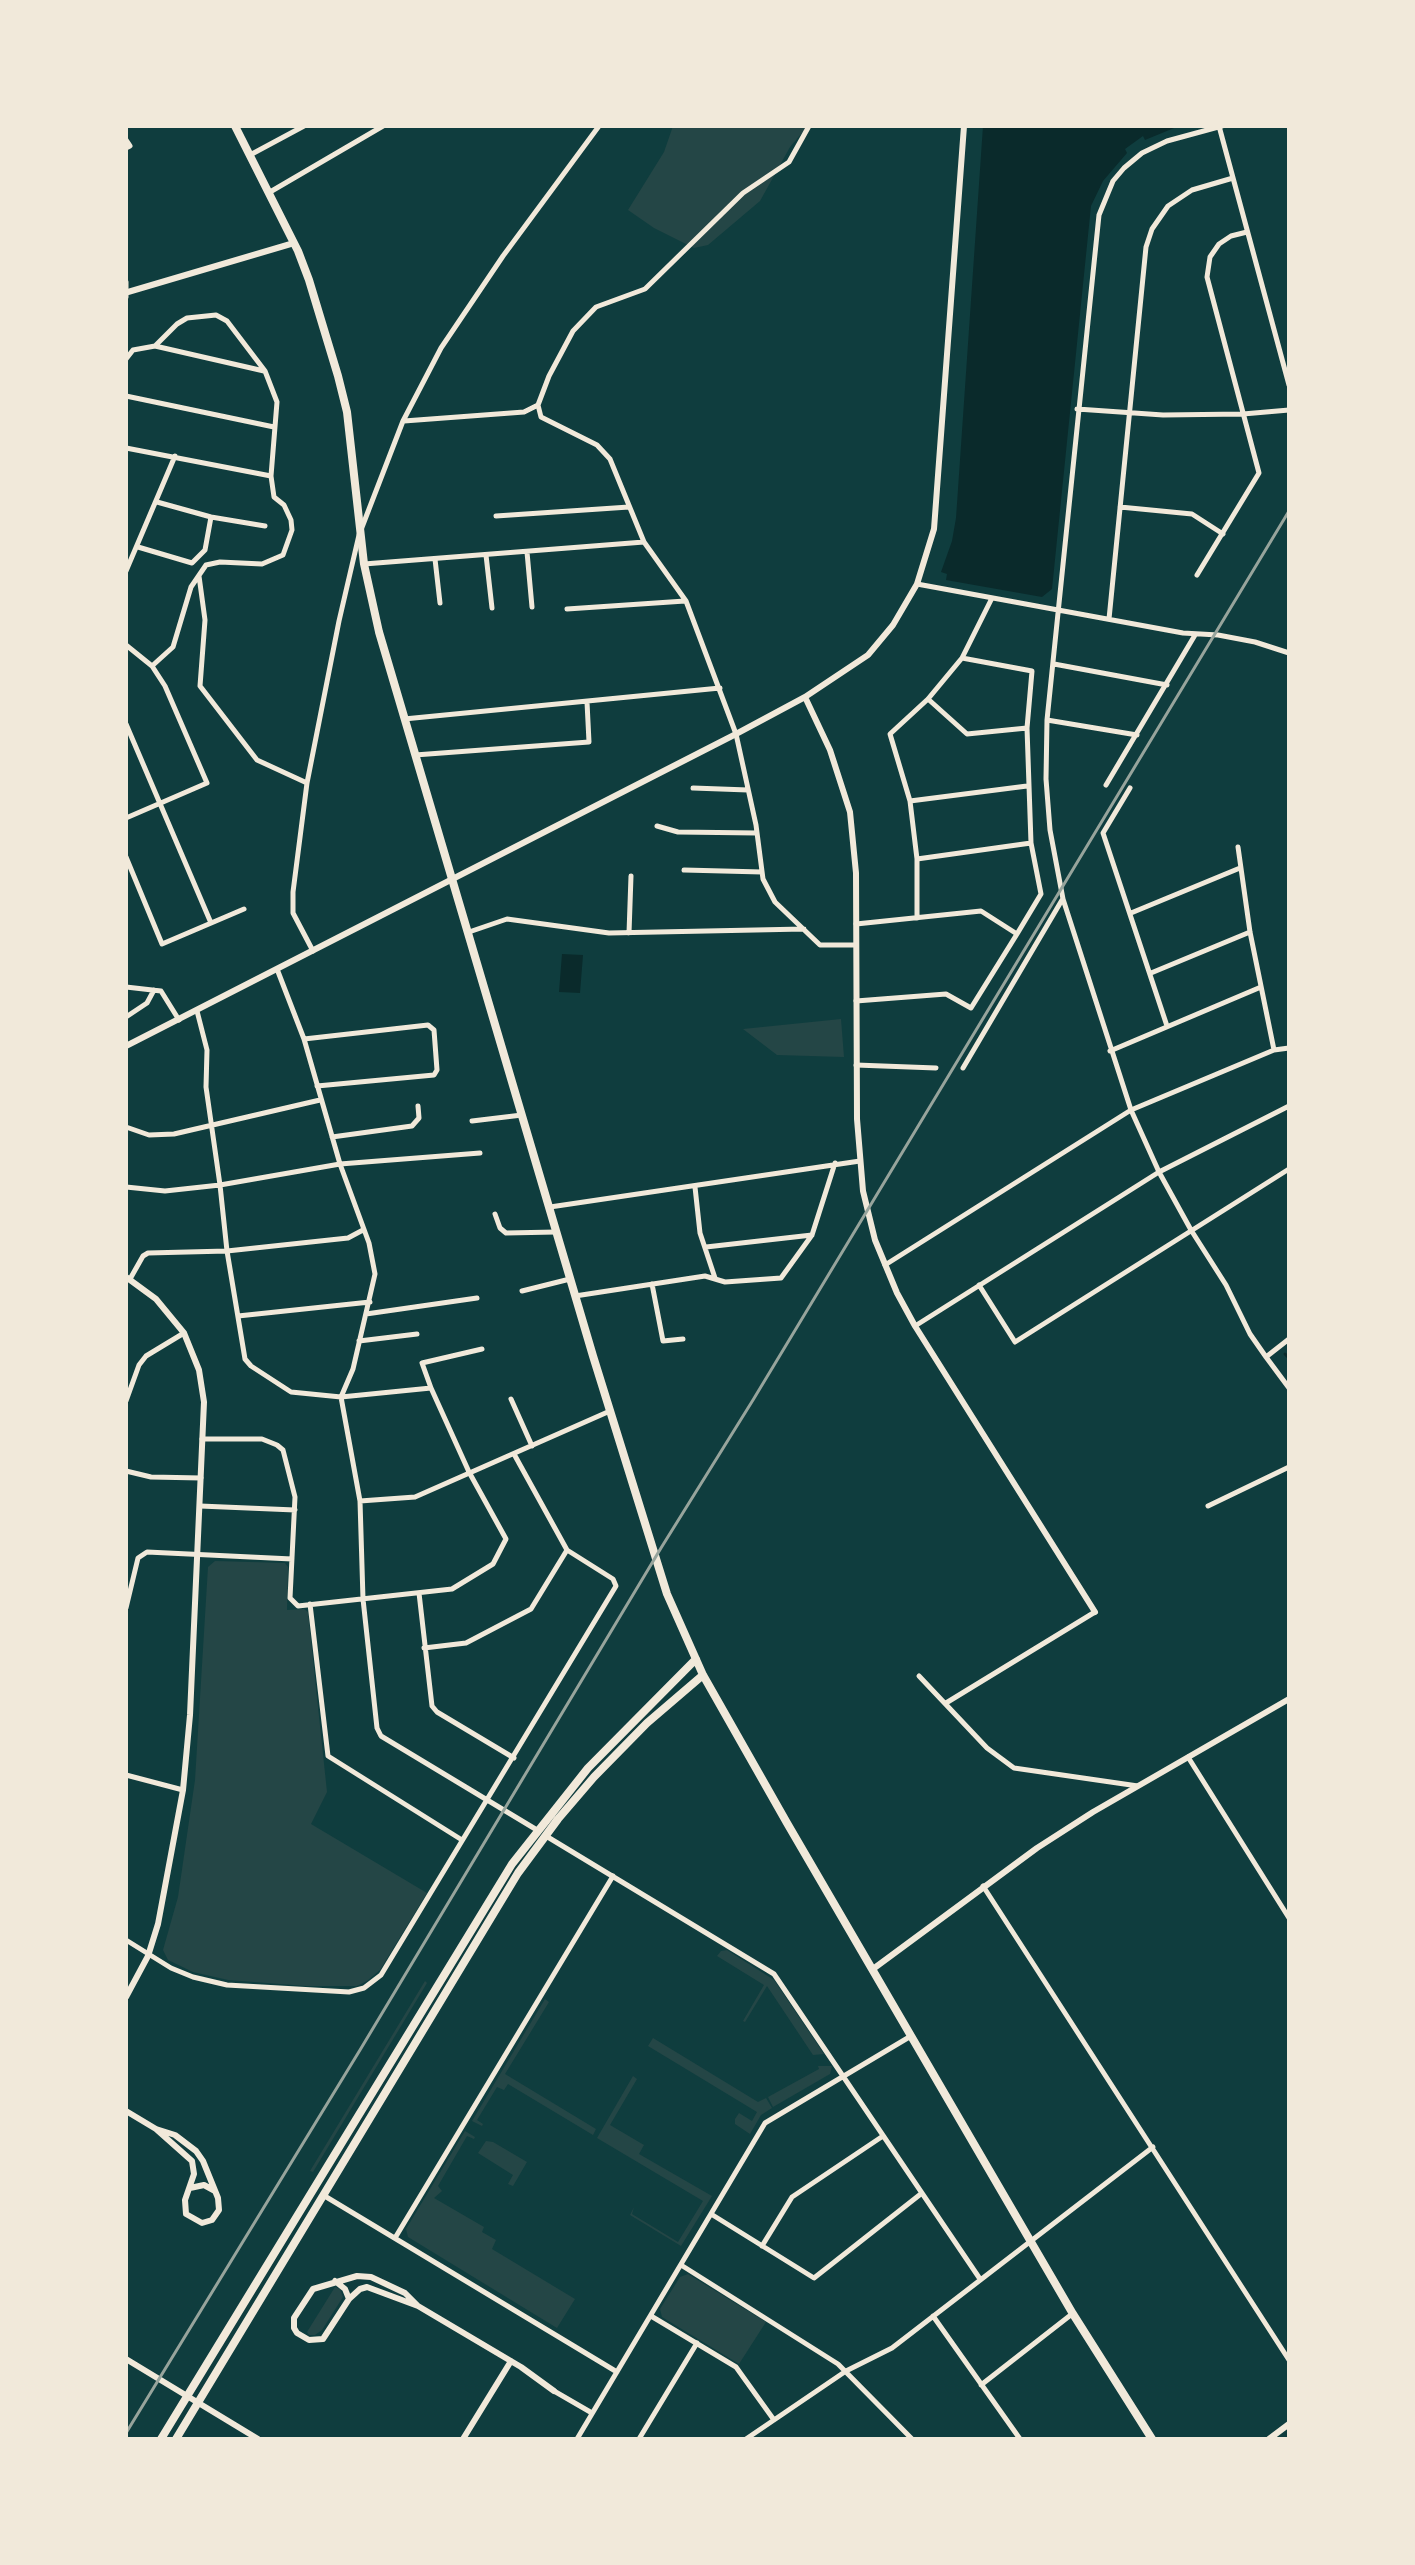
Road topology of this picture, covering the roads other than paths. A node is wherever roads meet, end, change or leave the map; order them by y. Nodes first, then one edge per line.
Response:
1 (235, 126) edge
2 (304, 126) edge
3 (383, 126) edge
4 (599, 126) edge
5 (809, 126) edge
6 (964, 126) edge
7 (1220, 126) edge
8 (126, 140) edge
9 (126, 148) edge
10 (250, 155) junction
11 (1233, 178) junction
12 (270, 192) junction
13 (1247, 232) junction
14 (294, 243) junction
15 (126, 282) edge
16 (127, 294) edge
17 (155, 346) junction
18 (126, 359) edge
19 (265, 371) junction
20 (1289, 385) edge
21 (126, 396) edge
22 (538, 405) junction
23 (1077, 409) junction
24 (1289, 410) edge
25 (1129, 412) junction
26 (1243, 414) junction
27 (403, 421) junction
28 (274, 427) junction
29 (126, 448) edge
30 (175, 456) junction
31 (271, 476) junction
32 (157, 502) junction
33 (629, 507) junction
34 (1120, 507) junction
35 (496, 516) dead end
36 (211, 517) junction
37 (265, 526) dead end
38 (1223, 534) junction
39 (359, 535) junction
40 (644, 542) junction
41 (138, 547) junction
42 (527, 552) junction
43 (486, 555) junction
44 (435, 559) junction
45 (364, 564) junction
46 (126, 571) edge
47 (1197, 575) dead end
48 (199, 576) junction
49 (917, 584) junction
50 (992, 598) junction
51 (686, 601) junction
52 (440, 603) dead end
53 (532, 607) dead end
54 (492, 608) dead end
55 (567, 609) dead end
56 (1059, 610) junction
57 (1109, 619) junction
58 (1196, 634) junction
59 (126, 645) edge
60 (1289, 653) edge
61 (962, 658) junction
62 (1054, 664) junction
63 (152, 666) junction
64 (1167, 685) junction
65 (720, 688) junction
66 (805, 697) junction
67 (928, 699) junction
68 (587, 702) junction
69 (404, 719) junction
70 (1047, 720) junction
71 (126, 724) edge
72 (1027, 728) junction
73 (736, 734) junction
74 (1137, 735) junction
75 (415, 755) junction
76 (307, 783) junction
77 (1106, 785) dead end
78 (1027, 786) junction
79 (693, 788) dead end
80 (1130, 788) dead end
81 (748, 790) junction
82 (910, 801) junction
83 (160, 803) junction
84 (126, 818) edge
85 (657, 826) dead end
86 (757, 833) junction
87 (1031, 843) junction
88 (1238, 847) dead end
89 (126, 857) edge
90 (917, 859) junction
91 (1240, 868) junction
92 (684, 870) dead end
93 (762, 872) junction
94 (631, 876) dead end
95 (452, 880) junction
96 (1063, 899) junction
97 (244, 909) dead end
98 (1131, 913) junction
99 (917, 918) junction
100 (211, 923) junction
101 (856, 924) junction
102 (805, 929) junction
103 (469, 932) junction
104 (1250, 932) junction
105 (629, 933) junction
106 (1017, 934) junction
107 (856, 945) junction
108 (313, 951) junction
109 (277, 969) junction
110 (1151, 973) junction
111 (126, 987) edge
112 (1261, 987) junction
113 (154, 990) junction
114 (856, 1001) junction
115 (197, 1011) junction
116 (126, 1017) edge
117 (179, 1020) junction
118 (1167, 1026) junction
119 (304, 1039) junction
120 (126, 1046) edge
121 (1289, 1048) edge
122 (1274, 1050) junction
123 (1110, 1051) junction
124 (856, 1065) junction
125 (936, 1068) dead end
126 (963, 1068) dead end
127 (317, 1086) junction
128 (320, 1100) junction
129 (418, 1106) dead end
130 (1289, 1106) edge
131 (1131, 1110) junction
132 (523, 1114) junction
133 (472, 1121) dead end
134 (212, 1125) junction
135 (126, 1127) edge
136 (332, 1137) junction
137 (480, 1153) dead end
138 (860, 1161) junction
139 (835, 1163) junction
140 (340, 1164) junction
141 (1289, 1169) edge
142 (1159, 1172) junction
143 (220, 1185) junction
144 (126, 1187) edge
145 (695, 1187) junction
146 (549, 1207) junction
147 (495, 1214) dead end
148 (363, 1230) junction
149 (1191, 1230) junction
150 (556, 1232) junction
151 (812, 1235) junction
152 (706, 1247) junction
153 (227, 1251) junction
154 (885, 1265) junction
155 (128, 1278) edge
156 (570, 1279) junction
157 (715, 1279) junction
158 (652, 1284) junction
159 (979, 1285) junction
160 (522, 1291) dead end
161 (575, 1296) junction
162 (477, 1298) dead end
163 (370, 1302) junction
164 (366, 1314) junction
165 (238, 1316) junction
166 (915, 1326) junction
167 (184, 1333) junction
168 (417, 1334) dead end
169 (683, 1339) dead end
170 (1289, 1339) edge
171 (359, 1341) junction
172 (482, 1349) dead end
173 (1266, 1357) junction
174 (129, 1381) edge
175 (431, 1388) junction
176 (1289, 1388) edge
177 (341, 1397) junction
178 (511, 1399) dead end
179 (126, 1401) edge
180 (610, 1411) junction
181 (202, 1439) junction
182 (532, 1446) junction
183 (514, 1454) junction
184 (1289, 1467) edge
185 (126, 1471) edge
186 (469, 1472) junction
187 (202, 1478) junction
188 (360, 1501) junction
189 (200, 1506) junction
190 (1208, 1506) dead end
191 (295, 1510) junction
192 (567, 1550) junction
193 (198, 1555) junction
194 (292, 1559) junction
195 (419, 1593) junction
196 (363, 1599) junction
197 (310, 1604) junction
198 (126, 1608) edge
199 (1095, 1612) joint
200 (424, 1648) junction
201 (696, 1659) junction
202 (703, 1675) junction
203 (919, 1676) dead end
204 (1289, 1699) edge
205 (946, 1703) junction
206 (1188, 1757) junction
207 (514, 1758) junction
208 (126, 1775) edge
209 (1139, 1786) junction
210 (183, 1790) junction
211 (488, 1800) junction
212 (541, 1832) junction
213 (463, 1840) junction
214 (613, 1876) junction
215 (983, 1885) junction
216 (1289, 1918) edge
217 (126, 1940) edge
218 (148, 1956) junction
219 (873, 1969) junction
220 (126, 1997) edge
221 (911, 2036) junction
222 (843, 2076) junction
223 (126, 2111) edge
224 (156, 2129) junction
225 (883, 2136) junction
226 (1153, 2147) junction
227 (190, 2188) junction
228 (215, 2191) junction
229 (922, 2193) junction
230 (323, 2195) junction
231 (711, 2214) junction
232 (395, 2238) junction
233 (1030, 2242) junction
234 (762, 2246) junction
235 (681, 2265) junction
236 (980, 2279) junction
237 (335, 2281) junction
238 (349, 2299) junction
239 (418, 2306) junction
240 (1073, 2314) junction
241 (651, 2316) junction
242 (933, 2316) junction
243 (697, 2343) junction
244 (126, 2359) edge
245 (1289, 2360) edge
246 (511, 2361) junction
247 (846, 2371) junction
248 (617, 2372) junction
249 (981, 2385) junction
250 (554, 2391) joint
251 (187, 2396) junction
252 (197, 2402) junction
253 (592, 2413) junction
254 (774, 2420) junction
255 (1289, 2424) edge
256 (161, 2439) edge
257 (176, 2439) edge
258 (258, 2439) edge
259 (463, 2439) edge
260 (577, 2439) edge
261 (639, 2439) edge
262 (746, 2439) edge
263 (912, 2439) edge
264 (1020, 2439) edge
265 (1152, 2439) edge
266 (1269, 2439) edge

1 - 10 main road
2 - 10 street
3 - 12 street
4 - 27 street
5 - 22 street
6 - 49 street
7 - 11 street
7 - 23 street
8 - 9 street
10 - 12 main road
11 - 13 street
11 - 25 street
12 - 14 main road
13 - 20 street
13 - 26 street
14 - 16 street
14 - 39 main road
15 - 16 street
17 - 18 street
17 - 19 street
17 - 19 street
19 - 28 street
21 - 28 street
22 - 27 street
22 - 33 street
23 - 25 street
23 - 56 street
24 - 26 street
25 - 26 street
25 - 34 street
26 - 38 street
27 - 39 street
28 - 31 street
29 - 30 street
30 - 31 street
30 - 32 street
31 - 48 street
32 - 36 street
32 - 41 street
33 - 35 street
33 - 40 street
34 - 38 street
34 - 57 street
36 - 37 street
36 - 41 street
38 - 47 street
39 - 45 main road
39 - 76 street
40 - 42 street
40 - 51 street
41 - 46 street
42 - 43 street
42 - 53 street
43 - 44 street
43 - 54 street
44 - 45 street
44 - 52 street
45 - 69 main road
48 - 63 street
48 - 76 street
49 - 50 street
49 - 66 street
50 - 56 street
50 - 61 street
51 - 55 street
51 - 65 street
56 - 57 street
56 - 62 street
57 - 58 street
58 - 60 street
58 - 64 street
59 - 63 street
61 - 67 street
61 - 72 street
62 - 64 street
62 - 70 street
63 - 83 street
64 - 74 street
65 - 68 street
65 - 73 street
66 - 73 street
66 - 101 street
67 - 72 street
67 - 82 street
68 - 69 street
68 - 75 street
69 - 75 main road
70 - 74 street
70 - 96 street
71 - 83 street
72 - 78 street
73 - 81 street
73 - 95 street
74 - 77 street
75 - 95 main road
76 - 108 street
78 - 82 street
78 - 87 street
79 - 81 street
80 - 98 street
81 - 86 street
82 - 90 street
83 - 84 street
83 - 100 street
85 - 86 street
86 - 93 street
87 - 90 street
87 - 106 street
88 - 91 street
89 - 100 street
90 - 99 street
91 - 98 street
91 - 104 street
92 - 93 street
93 - 102 street
94 - 105 street
95 - 103 main road
95 - 108 street
96 - 123 street
96 - 126 street
97 - 100 street
98 - 110 street
99 - 101 street
99 - 106 street
101 - 107 street
102 - 105 street
102 - 107 street
103 - 105 street
103 - 132 main road
104 - 110 street
104 - 112 street
106 - 114 street
107 - 114 street
108 - 109 street
109 - 115 street
109 - 119 street
110 - 118 street
111 - 113 street
112 - 118 street
112 - 122 street
113 - 116 street
113 - 117 street
114 - 124 street
115 - 117 street
115 - 134 street
117 - 120 street
118 - 123 street
119 - 127 street
119 - 127 street
121 - 122 street
122 - 131 street
123 - 131 street
124 - 125 street
124 - 138 street
127 - 128 street
128 - 134 street
128 - 136 street
129 - 136 street
130 - 142 street
131 - 142 street
131 - 154 street
132 - 133 street
132 - 146 main road
134 - 135 street
134 - 143 street
136 - 140 street
137 - 140 street
138 - 139 street
138 - 154 street
139 - 145 street
139 - 151 street
140 - 143 street
140 - 148 street
141 - 149 street
142 - 149 street
142 - 159 street
143 - 144 street
143 - 153 street
145 - 146 street
145 - 152 street
146 - 150 main road
147 - 150 street
148 - 153 street
148 - 163 street
149 - 159 street
149 - 173 street
150 - 156 main road
151 - 152 street
151 - 157 street
152 - 157 street
153 - 155 street
153 - 165 street
154 - 166 street
155 - 167 street
156 - 160 street
156 - 161 main road
157 - 158 street
158 - 161 street
158 - 169 street
159 - 166 street
161 - 180 main road
162 - 164 street
163 - 164 street
163 - 165 street
164 - 171 street
165 - 177 street
166 - 199 street
167 - 174 street
167 - 181 street
168 - 171 street
170 - 173 street
171 - 177 street
172 - 175 street
173 - 176 street
174 - 179 street
175 - 177 street
175 - 186 street
177 - 188 street
178 - 182 street
180 - 182 street
180 - 201 main road
181 - 187 street
181 - 191 street
182 - 183 street
183 - 186 street
183 - 192 street
184 - 190 street
185 - 187 street
186 - 188 street
186 - 195 street
187 - 189 street
188 - 196 street
189 - 191 street
189 - 193 street
191 - 194 street
192 - 200 street
192 - 207 street
193 - 194 street
193 - 198 street
193 - 210 street
194 - 197 street
195 - 196 street
195 - 200 street
196 - 197 street
196 - 211 street
197 - 213 street
199 - 205 street
200 - 207 street
201 - 202 main road
201 - 212 main road
202 - 212 main road
202 - 219 main road
203 - 205 street
204 - 206 street
205 - 209 street
206 - 209 street
206 - 216 street
207 - 211 street
208 - 210 street
209 - 215 street
210 - 218 street
211 - 212 street
211 - 213 street
212 - 214 street
212 - 230 main road
212 - 251 main road
213 - 218 street
214 - 222 street
214 - 232 street
215 - 219 street
215 - 226 street
217 - 218 street
218 - 220 street
219 - 221 main road
221 - 222 street
221 - 233 main road
222 - 225 street
222 - 231 street
223 - 224 street
224 - 227 street
224 - 228 street
225 - 229 street
225 - 234 street
226 - 233 street
226 - 245 street
227 - 228 street
227 - 228 street
229 - 234 street
229 - 236 street
230 - 232 street
230 - 252 main road
231 - 234 street
231 - 235 street
232 - 248 street
233 - 236 street
233 - 240 main road
235 - 241 street
235 - 247 street
236 - 242 street
237 - 238 street
237 - 238 street
237 - 239 street
238 - 239 street
239 - 246 street
240 - 249 street
240 - 265 main road
241 - 243 street
241 - 248 street
242 - 247 street
242 - 249 street
243 - 254 street
243 - 261 street
244 - 251 street
246 - 250 street
246 - 259 street
247 - 254 street
247 - 263 street
248 - 253 street
249 - 264 street
250 - 253 street
251 - 252 street
251 - 256 main road
252 - 257 main road
252 - 258 street
253 - 260 street
254 - 262 street
255 - 266 street

